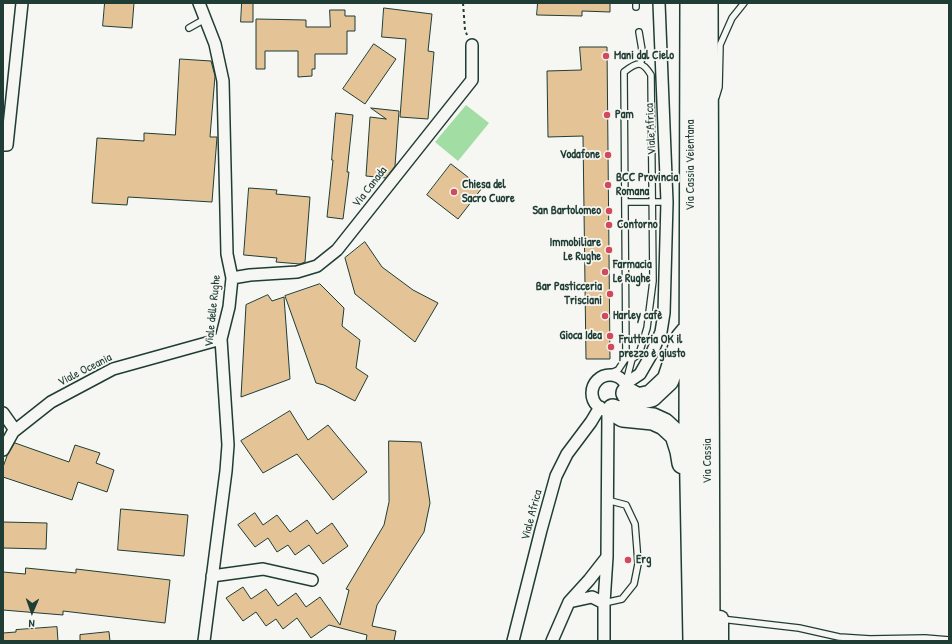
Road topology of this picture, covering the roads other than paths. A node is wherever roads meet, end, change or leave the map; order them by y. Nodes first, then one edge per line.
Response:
1 (22, 3) edge
2 (198, 3) edge
3 (659, 3) edge
4 (692, 3) edge
5 (707, 3) edge
6 (744, 3) edge
7 (206, 19) junction
8 (189, 28) dead end
9 (639, 32) dead end
10 (472, 45) road end
11 (640, 64) junction
12 (712, 108) junction
13 (3, 145) edge
14 (625, 202) junction
15 (667, 202) junction
16 (652, 203) junction
17 (232, 278) junction
18 (708, 282) joint
19 (690, 326) junction
20 (221, 339) junction
21 (629, 358) junction
22 (606, 375) junction
23 (625, 386) junction
24 (607, 409) junction
25 (3, 413) edge
26 (15, 430) junction
27 (708, 433) junction
28 (3, 450) edge
29 (692, 497) junction
30 (606, 500) junction
31 (606, 557) junction
32 (212, 576) junction
33 (312, 580) dead end
34 (569, 602) junction
35 (604, 603) junction
36 (720, 619) junction
37 (949, 640) edge
38 (204, 641) edge
39 (513, 641) edge
40 (552, 641) edge
41 (604, 641) edge
42 (694, 641) edge
43 (709, 641) edge
44 (720, 641) edge

1 - 13 street
2 - 7 street, Viale delle Rughe
3 - 15 street, Viale Africa
4 - 19 highway, Via Cassia Veientana
5 - 12 highway, Via Cassia Veientana
6 - 12 lane
7 - 8 lane
7 - 17 street, Viale delle Rughe
9 - 11 lane
10 - 17 street, Via Canada
11 - 14 lane
11 - 16 lane
12 - 18 highway, Via Cassia Veientana
14 - 16 lane
14 - 21 lane
15 - 16 lane
15 - 23 street, Viale Africa
16 - 21 lane
17 - 20 street, Viale delle Rughe
18 - 27 highway, Via Cassia
19 - 23 highway
19 - 29 highway, Via Cassia
20 - 26 street, Viale Oceania
20 - 32 street, Viale delle Rughe
21 - 22 lane
21 - 23 lane
22 - 23 street
22 - 24 street
23 - 24 street, Viale Africa
24 - 29 highway
24 - 30 street
24 - 39 street, Viale Africa
25 - 26 street
26 - 28 street, Viale Oceania
27 - 36 highway
27 - 43 highway, Via Cassia
29 - 42 highway, Via Cassia
30 - 31 street
30 - 35 lane
31 - 34 street
31 - 35 street
32 - 33 street
32 - 38 street, Viale delle Rughe
34 - 35 street
34 - 40 street
35 - 41 street
36 - 37 lane
36 - 44 street

